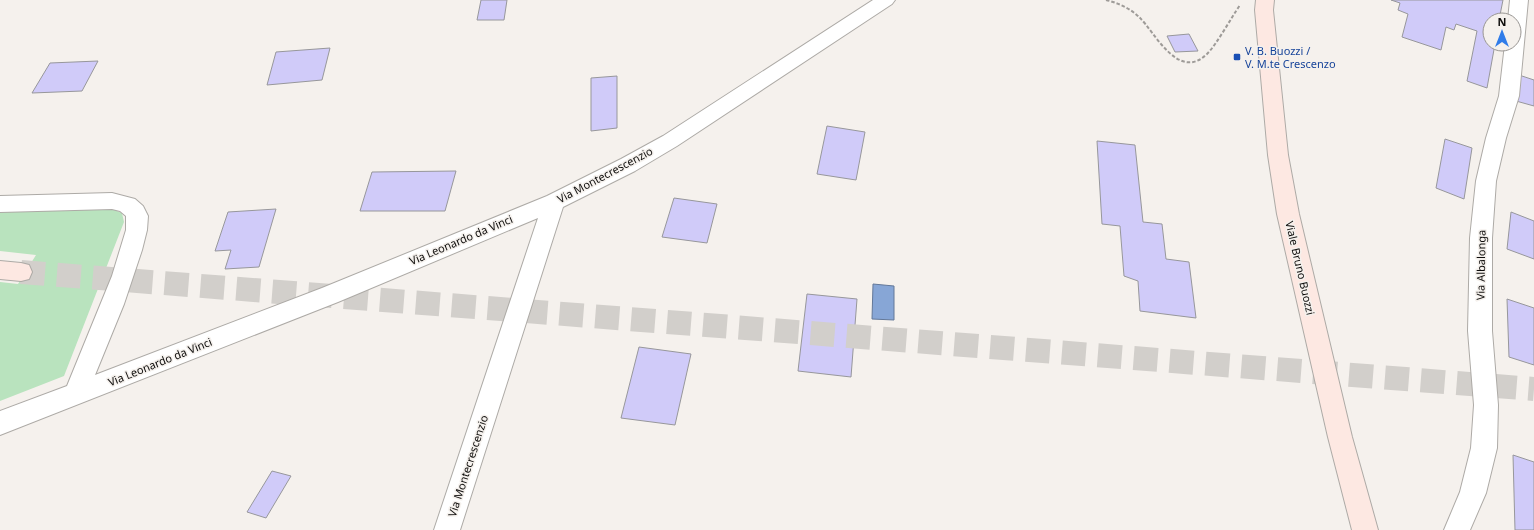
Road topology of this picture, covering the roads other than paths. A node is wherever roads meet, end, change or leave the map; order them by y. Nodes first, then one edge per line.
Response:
1 (886, 0) edge
2 (1265, 0) edge
3 (1519, 0) edge
4 (554, 202) junction
5 (0, 204) edge
6 (75, 395) junction
7 (0, 423) edge
8 (447, 530) edge
9 (1365, 530) edge
10 (1458, 530) edge

1 - 4 street, Via Montecrescenzio
2 - 9 main road, Viale Bruno Buozzi
3 - 10 street, Via Albalonga
4 - 6 street, Via Leonardo da Vinci
4 - 8 street, Via Montecrescenzio
5 - 6 street
6 - 7 street, Via Leonardo da Vinci

